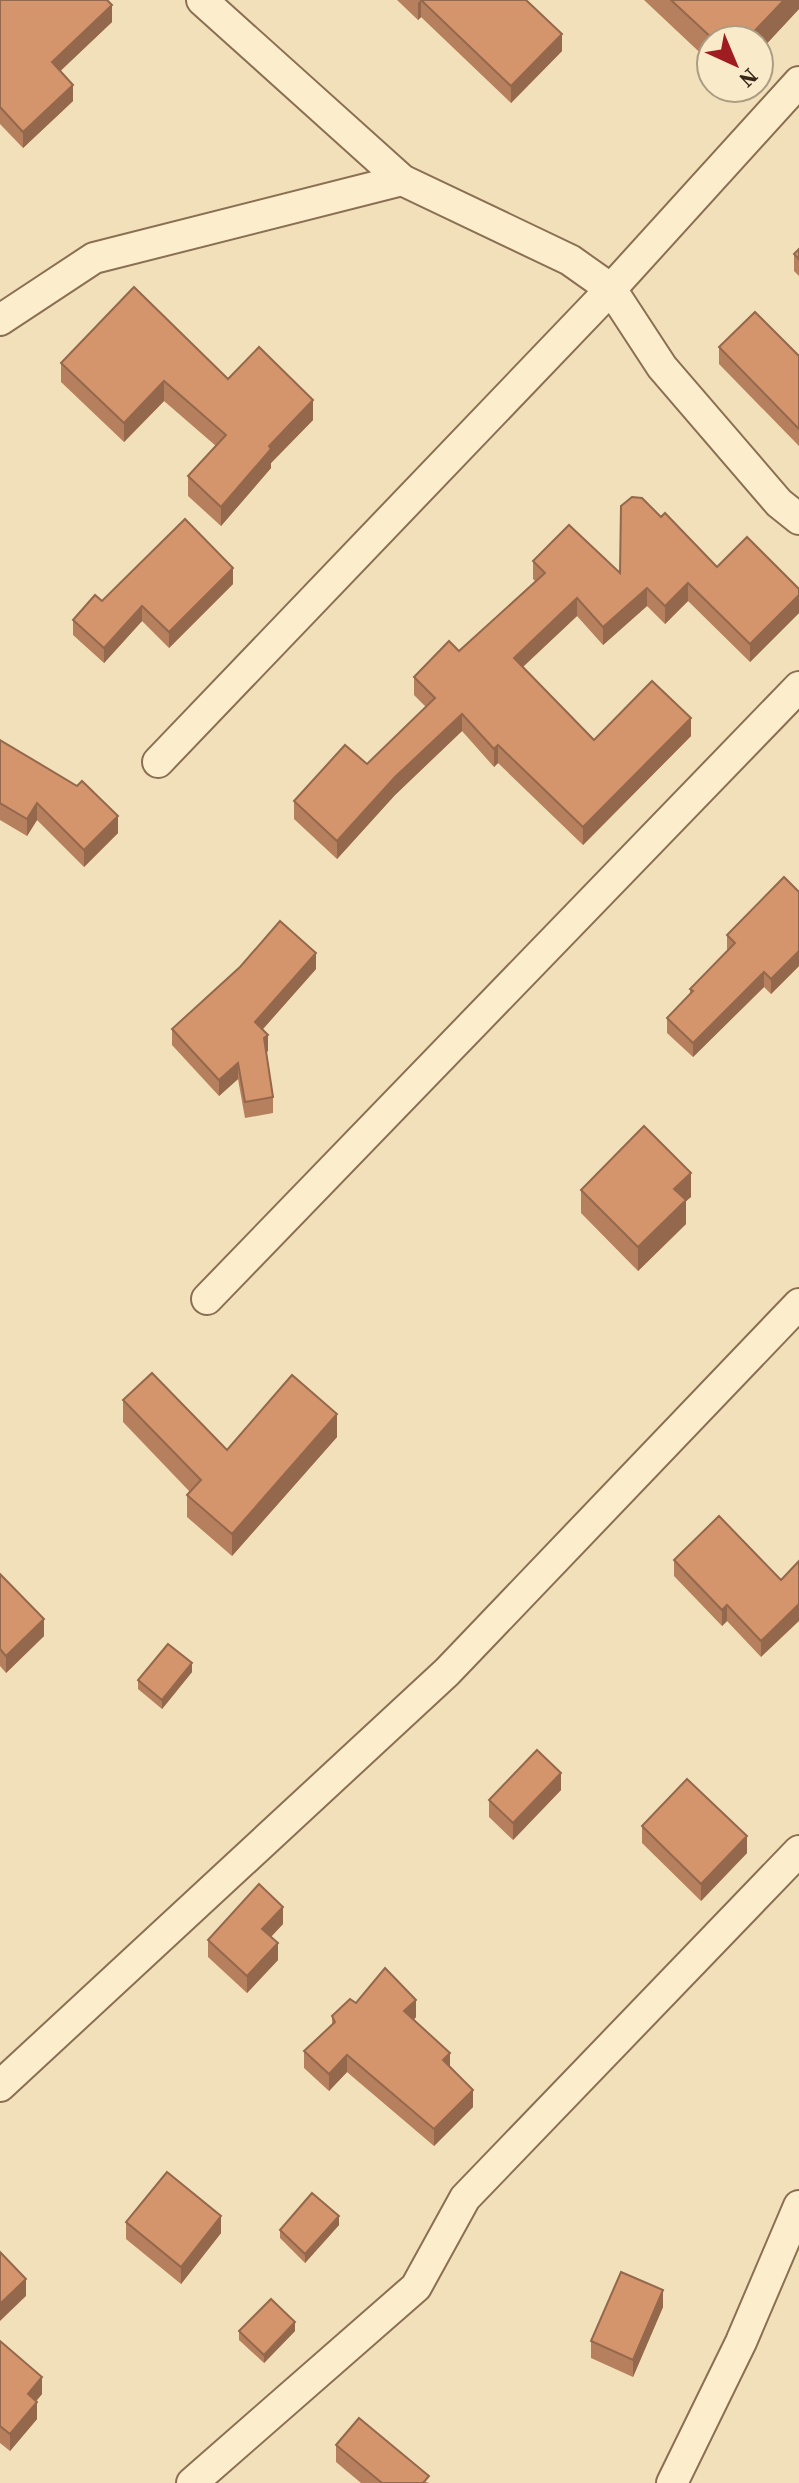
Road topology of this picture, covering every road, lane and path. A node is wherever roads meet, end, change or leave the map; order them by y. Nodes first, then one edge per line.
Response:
1 (202, 0) edge
2 (799, 82) edge
3 (402, 180) junction
4 (611, 289) junction
5 (0, 320) edge
6 (799, 519) edge
7 (799, 687) edge
8 (158, 762) dead end
9 (207, 1299) dead end
10 (799, 1304) edge
11 (799, 1851) edge
12 (0, 2086) edge
13 (799, 2206) edge
14 (192, 2483) edge
15 (672, 2483) edge

1 - 3 street
2 - 4 street
3 - 4 street
3 - 5 street
4 - 6 street
4 - 8 street
7 - 9 street
10 - 12 street
11 - 14 street
13 - 15 street

